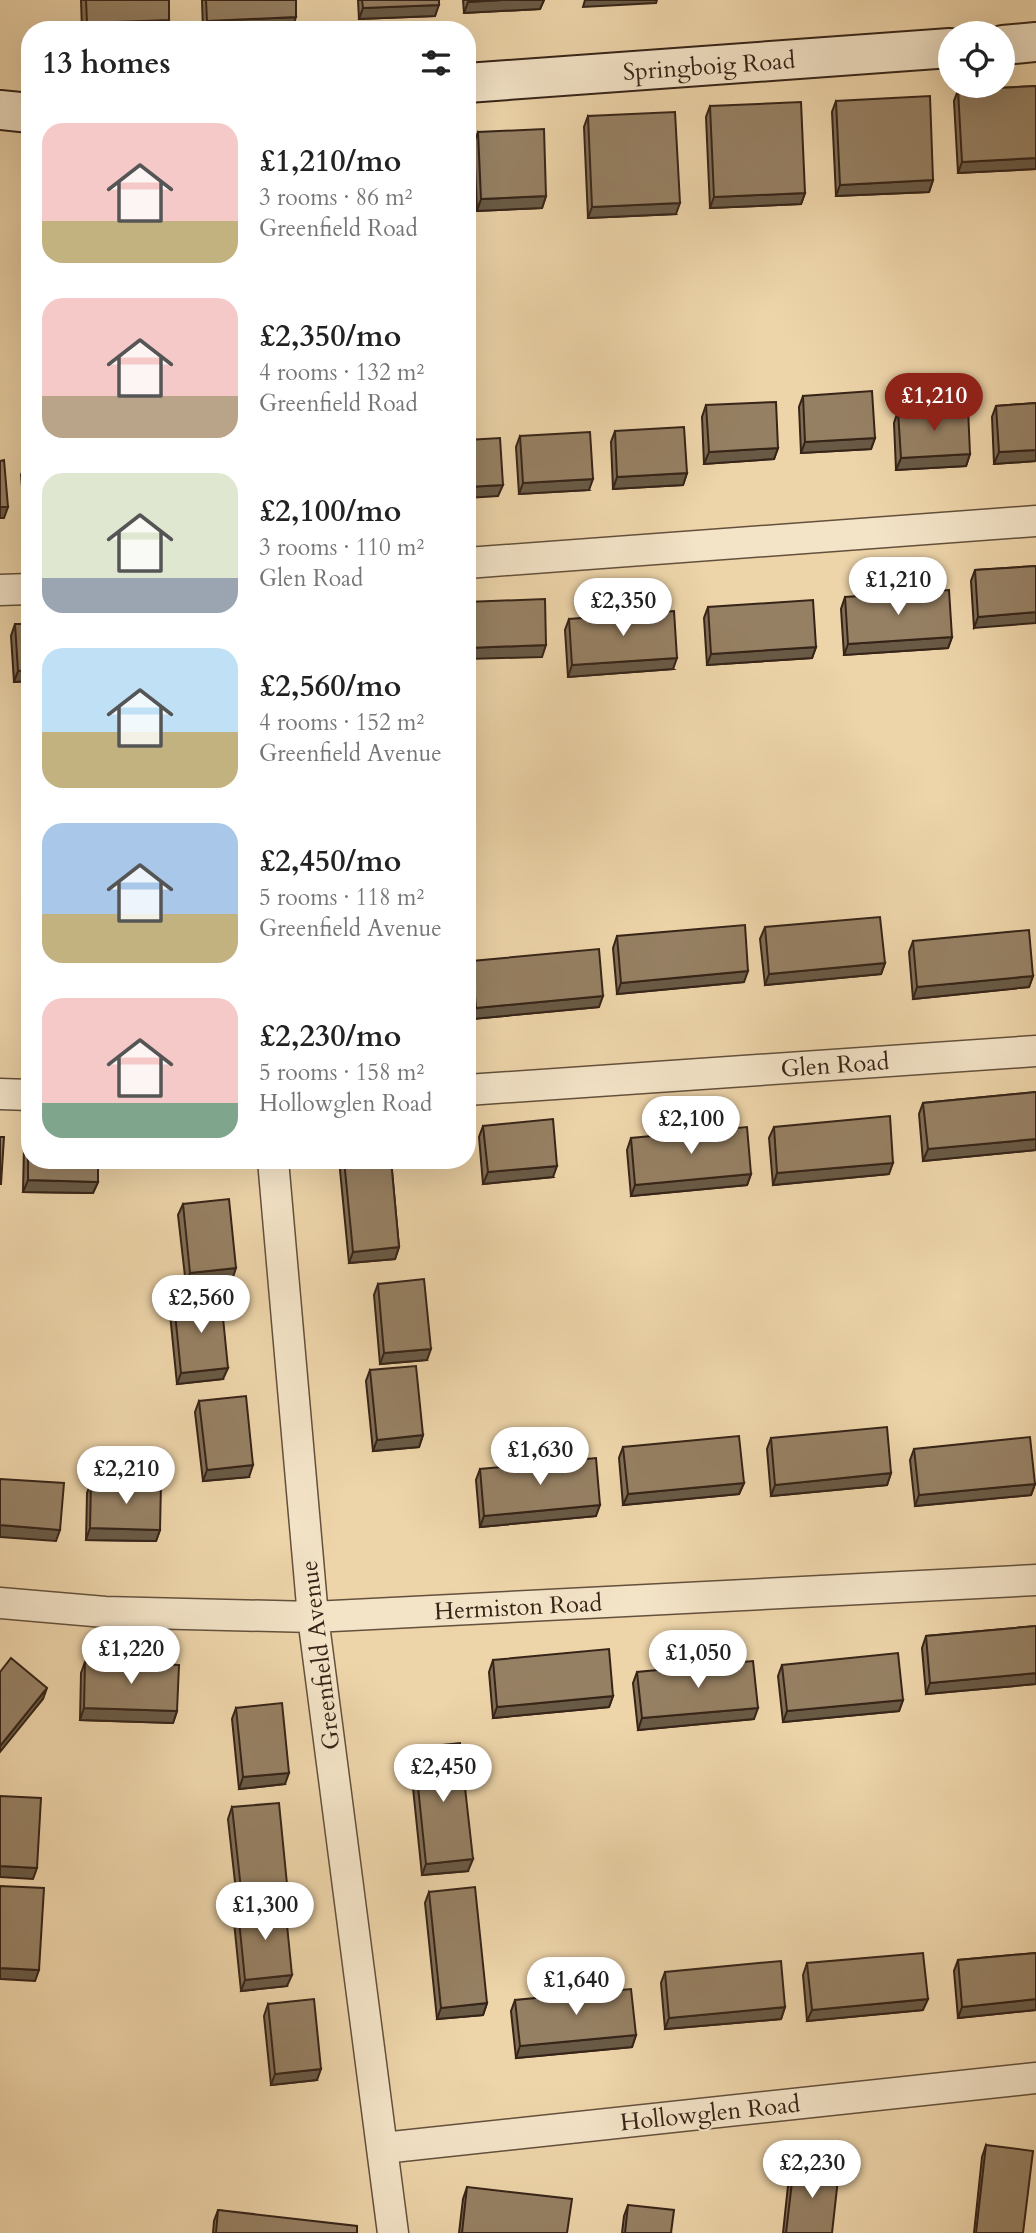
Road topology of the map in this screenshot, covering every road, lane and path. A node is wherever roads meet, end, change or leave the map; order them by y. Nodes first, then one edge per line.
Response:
1 (1036, 42) edge
2 (1015, 44) edge
3 (938, 49) edge
4 (476, 82) edge
5 (0, 110) edge
6 (21, 112) edge
7 (1036, 521) edge
8 (476, 562) edge
9 (21, 589) edge
10 (0, 590) edge
11 (1036, 1051) edge
12 (476, 1089) edge
13 (0, 1094) edge
14 (21, 1095) edge
15 (274, 1169) edge
16 (1036, 1580) edge
17 (0, 1603) edge
18 (313, 1617) junction
19 (1036, 2078) edge
20 (383, 2148) junction
21 (393, 2233) edge

1 - 2 main road
3 - 4 main road, Springboig Road
5 - 6 main road
7 - 8 street
9 - 10 street
11 - 12 street, Glen Road
13 - 14 street
15 - 18 street, Greenfield Avenue
16 - 18 street, Hermiston Road
17 - 18 street, Hermiston Road
18 - 20 street, Greenfield Avenue
19 - 20 street, Hollowglen Road
20 - 21 street, Greenfield Avenue

